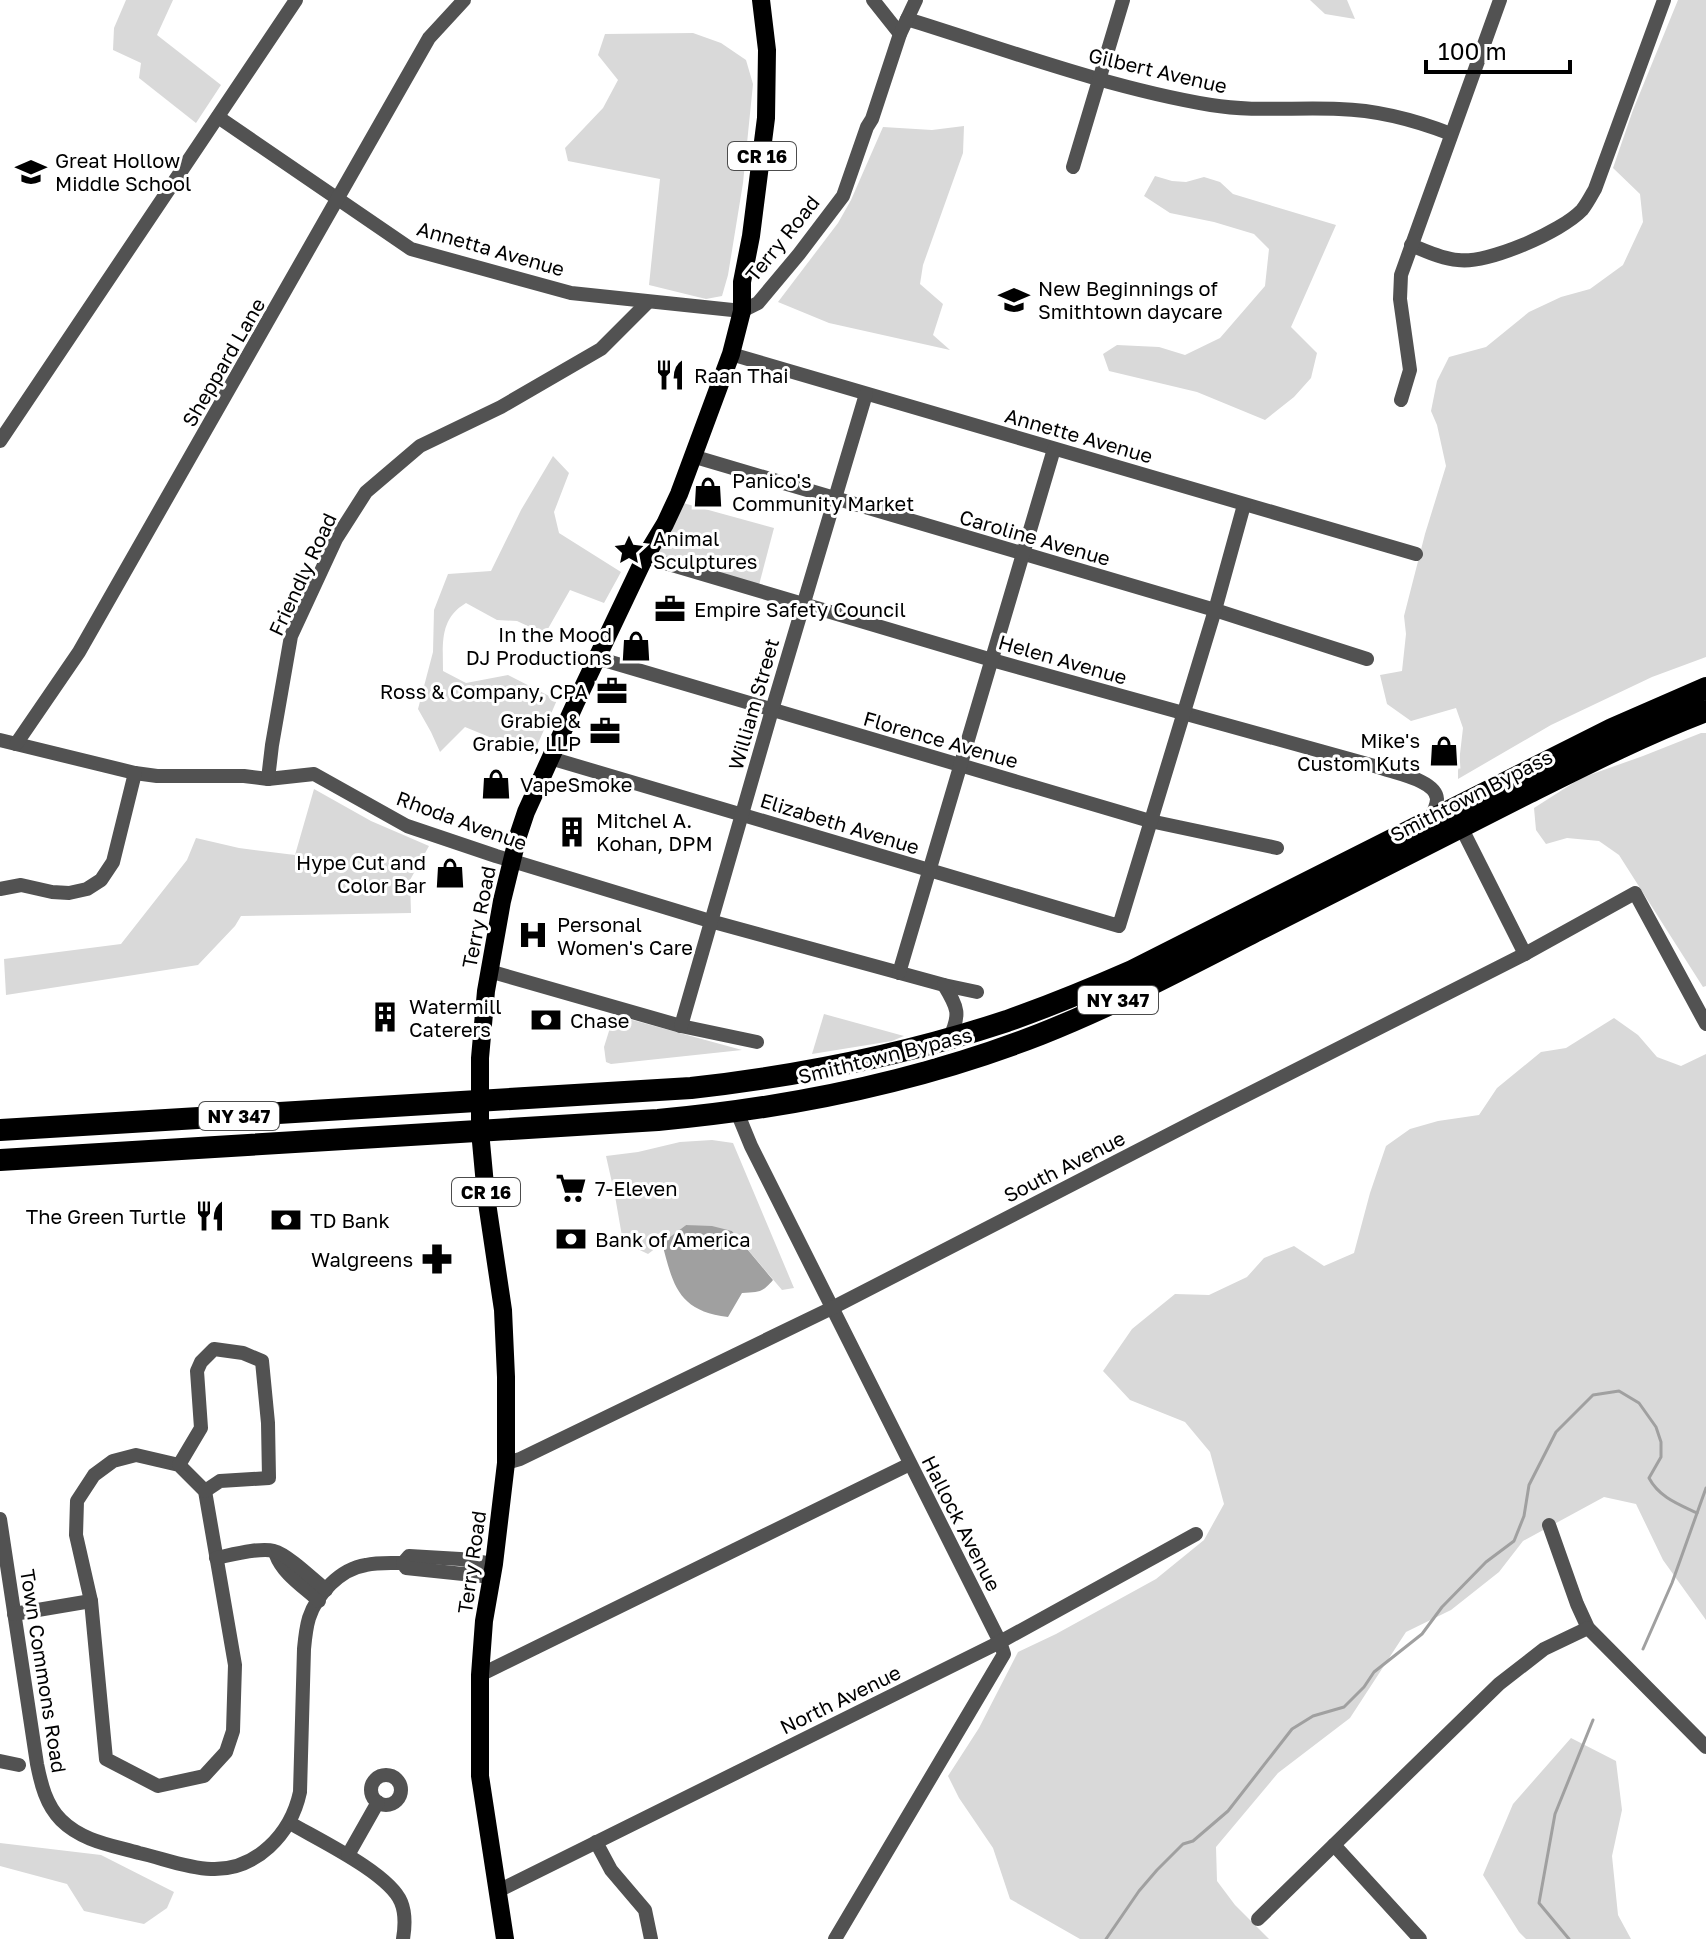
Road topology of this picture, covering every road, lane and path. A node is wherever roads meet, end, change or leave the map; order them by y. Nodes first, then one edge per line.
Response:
1 (296, 0) edge
2 (464, 0) edge
3 (761, 0) edge
4 (873, 0) edge
5 (916, 0) edge
6 (1123, 0) edge
7 (1500, 0) edge
8 (1664, 0) edge
9 (907, 19) junction
10 (900, 34) junction
11 (1101, 79) junction
12 (218, 117) junction
13 (1451, 134) junction
14 (1073, 167) dead end
15 (338, 198) junction
16 (1411, 245) junction
17 (648, 302) junction
18 (742, 311) junction
19 (731, 354) junction
20 (866, 394) junction
21 (1401, 400) dead end
22 (0, 441) edge
23 (1054, 449) junction
24 (692, 456) junction
25 (834, 499) junction
26 (1244, 505) junction
27 (1416, 554) dead end
28 (1023, 555) junction
29 (645, 557) junction
30 (803, 604) junction
31 (1215, 610) junction
32 (597, 658) junction
33 (1367, 659) dead end
34 (992, 660) junction
35 (1706, 688) edge
36 (772, 710) junction
37 (1706, 711) edge
38 (1183, 714) junction
39 (0, 740) edge
40 (16, 744) junction
41 (550, 758) junction
42 (961, 765) junction
43 (135, 773) junction
44 (268, 779) junction
45 (742, 814) junction
46 (1150, 821) junction
47 (1427, 823) junction
48 (1461, 827) junction
49 (1277, 848) dead end
50 (511, 861) junction
51 (930, 871) junction
52 (0, 889) edge
53 (710, 921) junction
54 (1525, 954) junction
55 (489, 971) junction
56 (899, 973) junction
57 (944, 985) junction
58 (977, 992) dead end
59 (1706, 1024) edge
60 (681, 1026) junction
61 (949, 1039) junction
62 (757, 1042) dead end
63 (479, 1101) junction
64 (737, 1112) junction
65 (0, 1130) edge
66 (480, 1131) junction
67 (0, 1160) edge
68 (832, 1308) junction
69 (506, 1463) junction
70 (910, 1464) junction
71 (179, 1465) junction
72 (205, 1491) junction
73 (0, 1519) edge
74 (1549, 1525) dead end
75 (1196, 1534) dead end
76 (216, 1558) junction
77 (493, 1571) junction
78 (322, 1595) junction
79 (91, 1601) junction
80 (14, 1614) junction
81 (1588, 1628) junction
82 (1000, 1642) junction
83 (480, 1675) junction
84 (1706, 1747) edge
85 (0, 1761) edge
86 (19, 1765) dead end
87 (378, 1802) dead end
88 (290, 1823) junction
89 (596, 1842) junction
90 (1334, 1845) junction
91 (348, 1855) junction
92 (498, 1891) junction
93 (1258, 1919) dead end
94 (403, 1939) edge
95 (505, 1939) edge
96 (651, 1939) edge
97 (835, 1939) edge
98 (1420, 1939) edge

1 - 12 street
2 - 15 street, Sheppard Lane
3 - 18 main road, CR 16
4 - 10 street
5 - 9 street, Terry Road
6 - 11 street
7 - 13 street
8 - 16 street
9 - 10 street, Terry Road
9 - 11 street, Gilbert Avenue
10 - 18 street, Terry Road
11 - 13 street, Gilbert Avenue
11 - 14 street
12 - 15 street, Annetta Avenue
12 - 22 street
13 - 16 street
15 - 17 street, Annetta Avenue
15 - 40 street, Sheppard Lane
16 - 21 street
17 - 18 street, Annetta Avenue
17 - 44 street, Friendly Road
18 - 19 main road, Terry Road / CR 16
19 - 20 street, Annette Avenue
19 - 24 main road, Terry Road / CR 16
20 - 23 street, Annette Avenue
20 - 25 street, William Street
23 - 26 street, Annette Avenue
23 - 28 street
24 - 25 street, Caroline Avenue
24 - 29 main road, Terry Road / CR 16
25 - 28 street, Caroline Avenue
25 - 30 street, William Street
26 - 27 street, Annette Avenue
26 - 31 street
28 - 31 street, Caroline Avenue
28 - 34 street
29 - 30 street, Helen Avenue
29 - 32 main road, Terry Road / CR 16
30 - 34 street, Helen Avenue
30 - 36 street, William Street
31 - 33 street, Caroline Avenue
31 - 38 street
32 - 36 street, Florence Avenue
32 - 41 main road, Terry Road / CR 16
34 - 38 street, Helen Avenue
34 - 42 street
35 - 47 highway, Smithtown Bypass / NY 347
36 - 42 street, Florence Avenue
36 - 45 street, William Street
37 - 48 highway, Smithtown Bypass / NY 347
38 - 46 street
38 - 47 street, Helen Avenue
39 - 40 street, Rhoda Avenue
40 - 43 street, Rhoda Avenue
41 - 45 street, Elizabeth Avenue
41 - 50 main road, Terry Road / CR 16
42 - 46 street, Florence Avenue
42 - 51 street
43 - 44 street, Rhoda Avenue
43 - 52 street
44 - 50 street, Rhoda Avenue
45 - 51 street, Elizabeth Avenue
45 - 53 street, William Street
46 - 49 street, Florence Avenue
46 - 51 street, Elizabeth Avenue
47 - 61 highway, Smithtown Bypass / NY 347
48 - 54 street
48 - 64 highway, Smithtown Bypass / NY 347
50 - 53 street, Rhoda Avenue
50 - 55 main road, Terry Road / CR 16
51 - 56 street
53 - 56 street, Rhoda Avenue
53 - 60 street, William Street
54 - 59 street, South Avenue
54 - 68 street, South Avenue
55 - 60 street
55 - 63 main road, Terry Road / CR 16
56 - 57 street, Rhoda Avenue
57 - 58 street, Rhoda Avenue
57 - 61 street
60 - 62 street
61 - 63 highway, Smithtown Bypass / NY 347
63 - 65 highway, Smithtown Bypass / NY 347
63 - 66 main road, Terry Road / CR 16
64 - 66 highway, Smithtown Bypass / NY 347
64 - 68 street, Hallock Avenue
66 - 67 highway, Smithtown Bypass / NY 347
66 - 69 main road, Terry Road / CR 16
68 - 69 street, South Avenue
68 - 70 street, Hallock Avenue
69 - 77 main road, Terry Road / CR 16
70 - 82 street, Hallock Avenue
70 - 83 street
71 - 72 street
71 - 72 street
71 - 79 street
72 - 76 street
73 - 80 street, Town Commons Road
74 - 81 street
75 - 82 street, North Avenue
76 - 78 street
76 - 79 street
77 - 78 street
77 - 83 main road, Terry Road / CR 16
78 - 88 street, Town Commons Road
79 - 80 street
80 - 88 street, Town Commons Road
81 - 84 street
81 - 90 street
82 - 89 street, North Avenue
82 - 97 street
83 - 92 main road, Terry Road / CR 16
85 - 86 street
87 - 91 street
88 - 91 street
89 - 92 street, North Avenue
89 - 96 street
90 - 93 street
90 - 98 street
91 - 94 street
92 - 95 main road, Terry Road / CR 16

